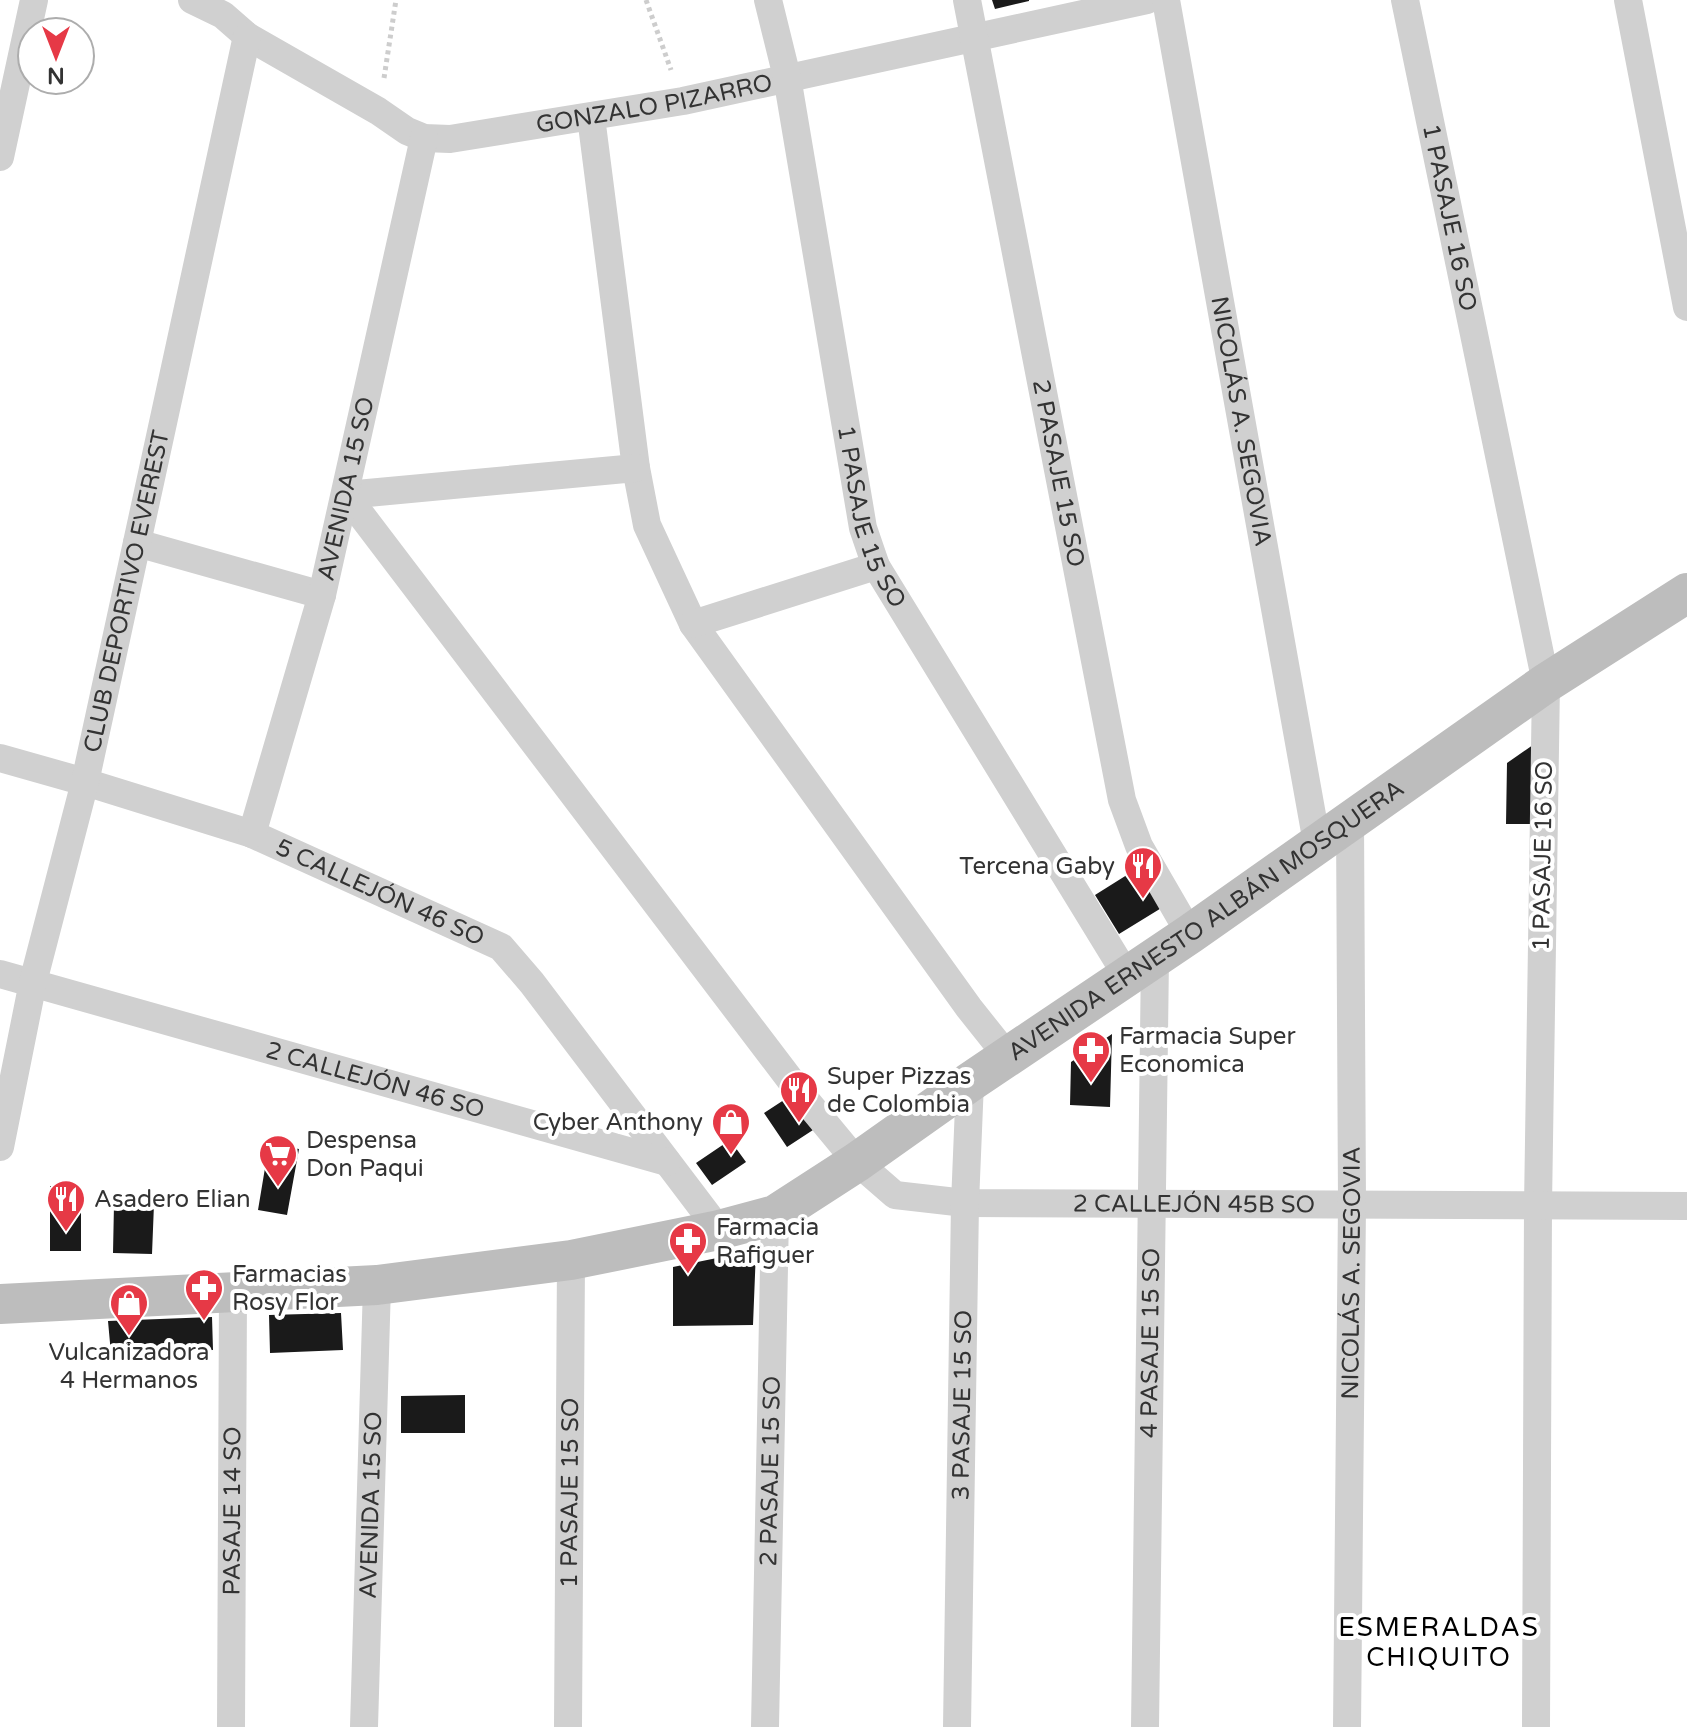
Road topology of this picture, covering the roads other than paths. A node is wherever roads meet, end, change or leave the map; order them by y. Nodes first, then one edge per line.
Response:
1 (34, 0) edge
2 (192, 0) edge
3 (768, 0) edge
4 (967, 0) edge
5 (1147, 0) edge
6 (1166, 0) edge
7 (1405, 0) edge
8 (1628, 0) edge
9 (224, 7) edge
10 (247, 36) junction
11 (975, 38) junction
12 (787, 77) junction
13 (591, 117) junction
14 (424, 138) junction
15 (0, 157) edge
16 (1687, 307) edge
17 (636, 468) junction
18 (346, 495) junction
19 (137, 543) junction
20 (876, 566) junction
21 (1687, 593) edge
22 (322, 595) junction
23 (693, 624) junction
24 (1546, 683) junction
25 (0, 758) edge
26 (85, 782) junction
27 (1350, 819) junction
28 (252, 834) junction
29 (1317, 843) junction
30 (1190, 934) junction
31 (1141, 967) junction
32 (0, 974) edge
33 (33, 982) junction
34 (1008, 1057) junction
35 (970, 1082) junction
36 (0, 1147) edge
37 (667, 1162) junction
38 (857, 1162) junction
39 (965, 1203) junction
40 (1150, 1204) junction
41 (1352, 1204) junction
42 (1538, 1206) junction
43 (1687, 1206) edge
44 (775, 1215) junction
45 (719, 1230) junction
46 (571, 1260) junction
47 (377, 1285) junction
48 (233, 1293) junction
49 (0, 1304) edge
50 (231, 1727) edge
51 (364, 1727) edge
52 (568, 1727) edge
53 (765, 1727) edge
54 (957, 1727) edge
55 (1145, 1727) edge
56 (1347, 1727) edge
57 (1536, 1727) edge

1 - 15 street
2 - 9 street
3 - 12 street, 1 PASAJE 15 SO
4 - 11 street, 2 PASAJE 15 SO
5 - 11 street, GONZALO PIZARRO
6 - 29 street, NICOLÁS A. SEGOVIA
7 - 24 street, 1 PASAJE 16 SO
8 - 16 street
9 - 10 street
10 - 14 street
10 - 19 street, CLUB DEPORTIVO EVEREST
11 - 12 street, GONZALO PIZARRO
11 - 30 street, 2 PASAJE 15 SO
12 - 13 street, GONZALO PIZARRO
12 - 20 street, 1 PASAJE 15 SO
13 - 14 street, GONZALO PIZARRO
13 - 17 street
14 - 18 street, AVENIDA 15 SO
17 - 18 street
17 - 23 street
18 - 22 street, AVENIDA 15 SO
18 - 38 street, 2 CALLEJÓN 45B SO
19 - 22 street
19 - 26 street, CLUB DEPORTIVO EVEREST
20 - 23 street
20 - 31 street, 1 PASAJE 15 SO
21 - 24 street, AVENIDA ERNESTO ALBÁN MOSQUERA
22 - 28 street, AVENIDA 15 SO
23 - 34 street
24 - 27 street, AVENIDA ERNESTO ALBÁN MOSQUERA
24 - 42 street, 1 PASAJE 16 SO
25 - 26 street, 5 CALLEJÓN 46 SO
26 - 28 street, 5 CALLEJÓN 46 SO
26 - 33 street, CLUB DEPORTIVO EVEREST
27 - 29 street, AVENIDA ERNESTO ALBÁN MOSQUERA
27 - 41 street, NICOLÁS A. SEGOVIA
28 - 37 street, 5 CALLEJÓN 46 SO
29 - 30 street, AVENIDA ERNESTO ALBÁN MOSQUERA
30 - 31 street, AVENIDA ERNESTO ALBÁN MOSQUERA
31 - 34 street, AVENIDA ERNESTO ALBÁN MOSQUERA
31 - 40 street, 4 PASAJE 15 SO
32 - 33 street, 2 CALLEJÓN 46 SO
33 - 36 street, CLUB DEPORTIVO EVEREST
33 - 37 street, 2 CALLEJÓN 46 SO
34 - 35 street, AVENIDA ERNESTO ALBÁN MOSQUERA
35 - 38 street, AVENIDA ERNESTO ALBÁN MOSQUERA
35 - 39 street, 3 PASAJE 15 SO
37 - 45 street
38 - 39 street, 2 CALLEJÓN 45B SO
38 - 44 street, AVENIDA ERNESTO ALBÁN MOSQUERA
39 - 40 street, 2 CALLEJÓN 45B SO
39 - 54 street, 3 PASAJE 15 SO
40 - 41 street, 2 CALLEJÓN 45B SO
40 - 55 street, 4 PASAJE 15 SO
41 - 42 street, 2 CALLEJÓN 45B SO
41 - 56 street, NICOLÁS A. SEGOVIA
42 - 43 street, 2 CALLEJÓN 45B SO
42 - 57 street, 1 PASAJE 16 SO
44 - 45 street, AVENIDA ERNESTO ALBÁN MOSQUERA
44 - 53 street, 2 PASAJE 15 SO
45 - 46 street, AVENIDA ERNESTO ALBÁN MOSQUERA
46 - 47 street, AVENIDA ERNESTO ALBÁN MOSQUERA
46 - 52 street, 1 PASAJE 15 SO
47 - 48 street, AVENIDA ERNESTO ALBÁN MOSQUERA
47 - 51 street, AVENIDA 15 SO
48 - 49 street, AVENIDA ERNESTO ALBÁN MOSQUERA
48 - 50 street, PASAJE 14 SO

